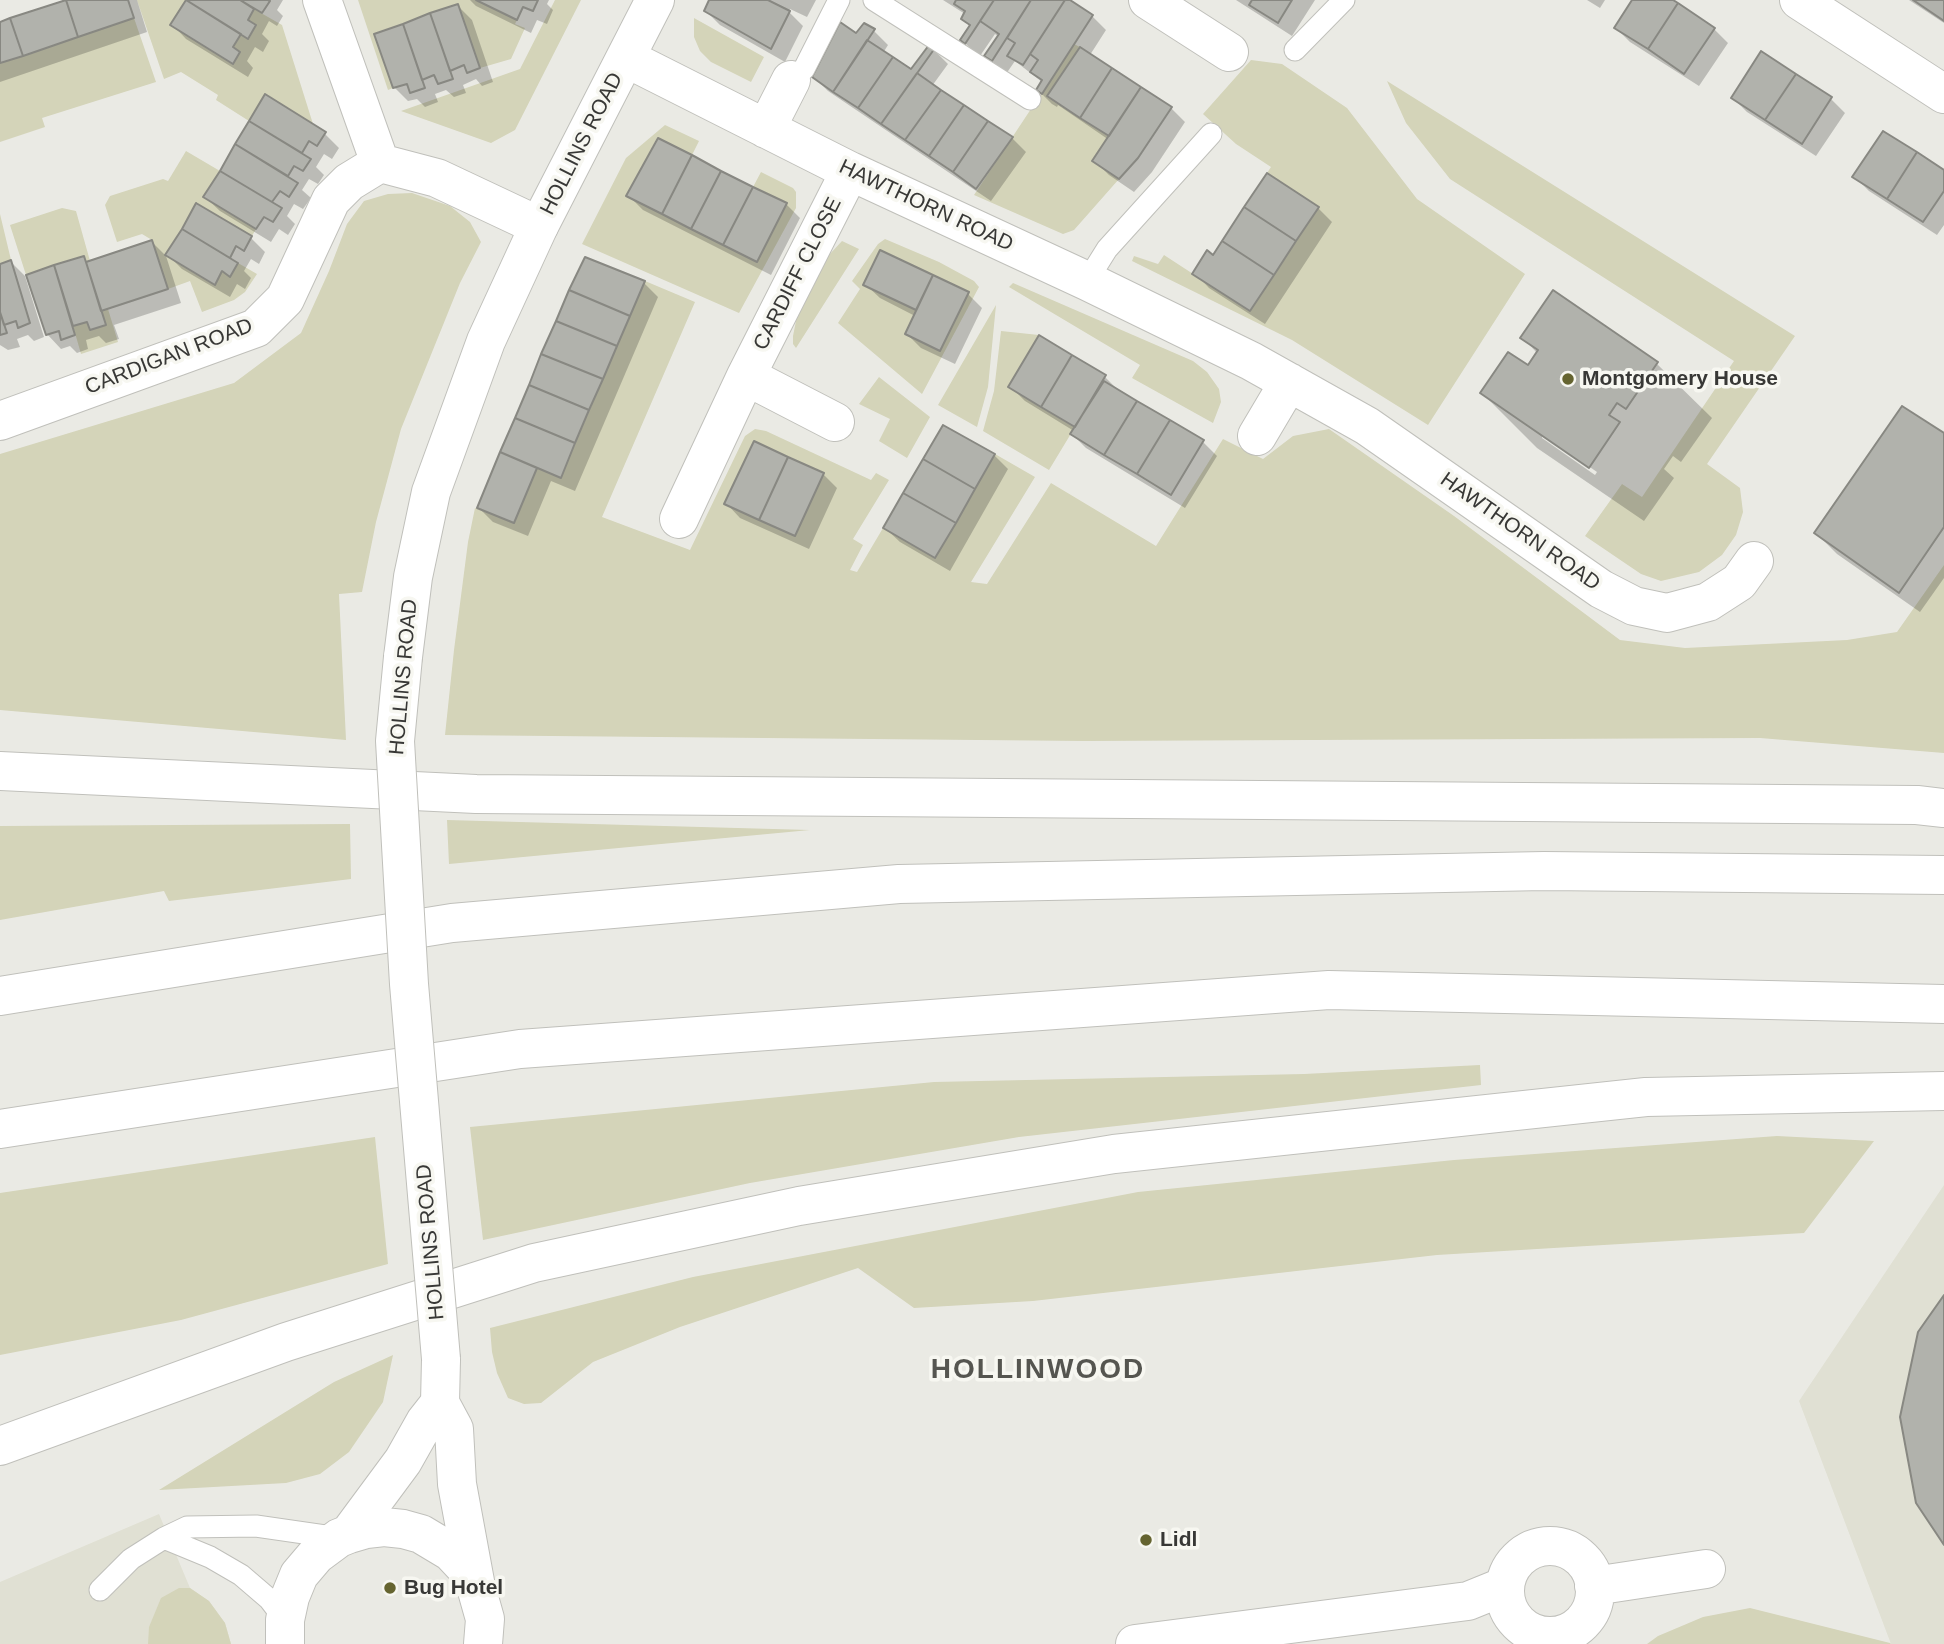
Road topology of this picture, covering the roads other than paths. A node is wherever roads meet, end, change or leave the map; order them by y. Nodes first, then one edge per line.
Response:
1 (322, 0) edge
2 (654, 0) edge
3 (839, 0) edge
4 (874, 0) edge
5 (1148, 0) edge
6 (1344, 0) edge
7 (1798, 0) edge
8 (1295, 51) dead end
9 (1229, 52) dead end
10 (626, 58) junction
11 (791, 80) joint
12 (1944, 94) edge
13 (1030, 99) dead end
14 (766, 130) junction
15 (1211, 134) dead end
16 (380, 163) junction
17 (850, 171) junction
18 (539, 226) junction
19 (1087, 281) junction
20 (746, 376) junction
21 (1289, 382) junction
22 (0, 421) edge
23 (835, 422) dead end
24 (1257, 436) dead end
25 (679, 519) dead end
26 (1754, 561) dead end
27 (0, 771) edge
28 (1944, 808) edge
29 (1944, 875) edge
30 (0, 996) edge
31 (1944, 1004) edge
32 (1944, 1091) edge
33 (0, 1129) edge
34 (440, 1403) junction
35 (0, 1446) edge
36 (344, 1536) junction
37 (164, 1538) junction
38 (1706, 1569) dead end
39 (1594, 1586) junction
40 (1506, 1587) junction
41 (100, 1590) dead end
42 (486, 1623) edge
43 (285, 1637) edge
44 (1209, 1639) edge
45 (1537, 1639) edge
46 (1135, 1644) edge

1 - 16 main road
2 - 10 main road, HOLLINS ROAD
3 - 11 lane
4 - 13 lane
5 - 9 main road
6 - 8 lane
7 - 12 main road
10 - 14 main road, HAWTHORN ROAD
10 - 18 main road, HOLLINS ROAD
11 - 14 main road
14 - 17 main road, HAWTHORN ROAD
15 - 19 lane
16 - 18 main road
16 - 22 main road, CARDIGAN ROAD
17 - 19 main road, HAWTHORN ROAD
17 - 20 main road, CARDIFF CLOSE
18 - 34 main road, HOLLINS ROAD, bridge
19 - 21 main road, HAWTHORN ROAD
20 - 23 main road, CARDIFF CLOSE
20 - 25 main road, CARDIFF CLOSE
21 - 24 main road
21 - 26 main road, HAWTHORN ROAD
27 - 28 main road
29 - 30 main road
31 - 33 main road
32 - 35 main road
34 - 36 main road, HOLLINS ROAD
34 - 42 main road, HOLLINS ROAD
36 - 37 lane
36 - 42 main road, HOLLINS ROAD
36 - 43 main road, HOLLINS ROAD
37 - 41 lane
37 - 43 lane
38 - 39 main road
39 - 40 main road
39 - 45 main road
40 - 44 main road
40 - 45 main road
44 - 46 main road

